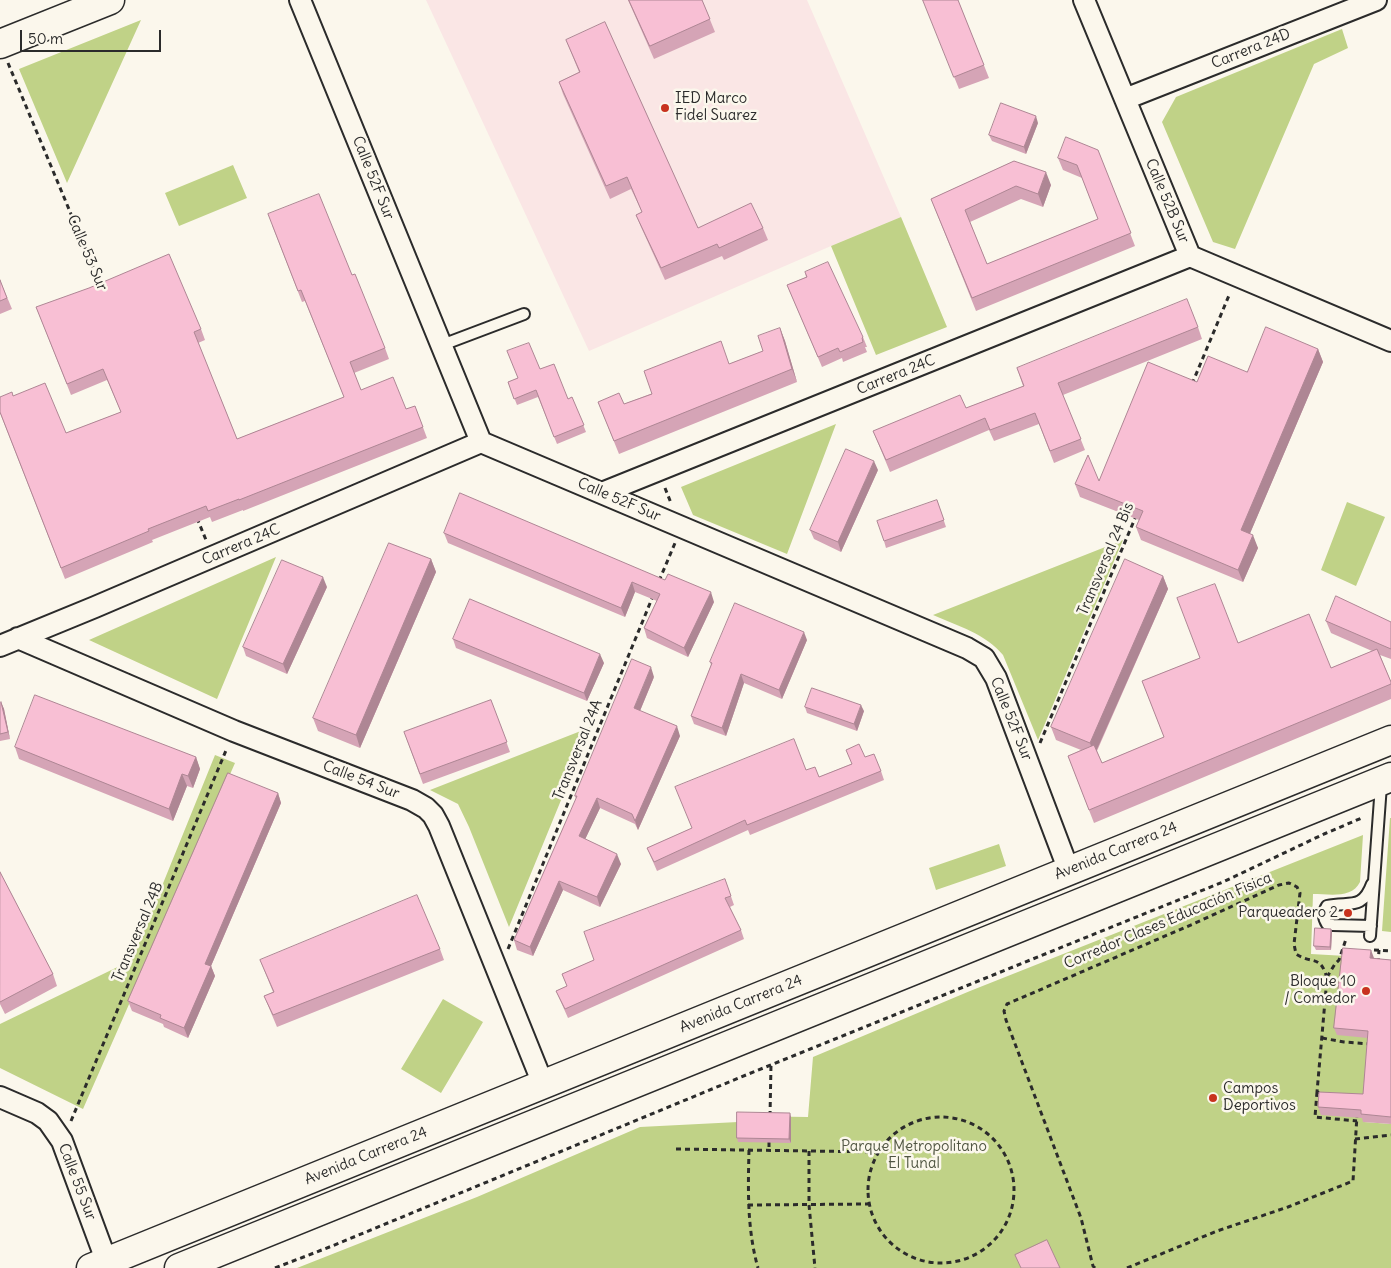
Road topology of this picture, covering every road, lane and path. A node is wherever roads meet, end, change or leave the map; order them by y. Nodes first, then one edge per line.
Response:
1 (110, 0) edge
2 (300, 0) edge
3 (1084, 0) edge
4 (1376, 0) edge
5 (2, 48) edge
6 (1125, 99) junction
7 (1190, 256) junction
8 (1237, 276) junction
9 (101, 288) edge
10 (524, 314) dead end
11 (1391, 341) edge
12 (442, 346) junction
13 (1191, 387) edge
14 (481, 442) junction
15 (602, 493) junction
16 (196, 515) edge
17 (1137, 515) edge
18 (678, 535) dead end
19 (213, 557) junction
20 (9, 642) edge
21 (234, 732) junction
22 (1391, 740) edge
23 (1030, 767) junction
24 (1386, 779) edge
25 (1379, 811) junction
26 (1069, 871) junction
27 (1374, 876) junction
28 (1370, 931) junction
29 (1379, 950) dead end
30 (1378, 966) edge
31 (498, 973) junction
32 (1327, 978) junction
33 (1322, 1038) junction
34 (1371, 1044) edge
35 (771, 1065) junction
36 (543, 1084) junction
37 (1317, 1092) junction
38 (1326, 1093) edge
39 (0, 1097) edge
40 (1358, 1112) edge
41 (770, 1116) edge
42 (1356, 1121) junction
43 (1391, 1135) edge
44 (1355, 1139) junction
45 (62, 1141) junction
46 (769, 1142) edge
47 (676, 1149) dead end
48 (749, 1150) junction
49 (769, 1151) junction
50 (808, 1151) junction
51 (878, 1152) junction
52 (869, 1204) junction
53 (748, 1205) junction
54 (808, 1205) junction
55 (102, 1266) edge
56 (179, 1268) edge
57 (275, 1268) edge
58 (758, 1268) edge
59 (815, 1268) edge
60 (1096, 1268) edge
61 (1127, 1268) edge

1 - 5 main road
2 - 12 street, Calle 52F Sur
3 - 6 street, Calle 52B Sur
4 - 6 street, Carrera 24D
5 - 9 path, Calle 53 Sur
6 - 7 street, Calle 52B Sur
7 - 8 street, Calle 52B Sur
7 - 15 street, Carrera 24C
8 - 11 street, Calle 52B Sur
8 - 13 path
10 - 12 lane
12 - 14 street, Calle 52F Sur
14 - 15 street, Calle 52F Sur
14 - 19 street, Carrera 24C
15 - 23 street, Calle 52F Sur
16 - 19 path
17 - 23 path, Transversal 24 Bis
18 - 31 path, Transversal 24A
19 - 20 street, Carrera 24C
20 - 21 street, Calle 54 Sur
21 - 31 street, Calle 54 Sur
21 - 45 path, Transversal 24B
22 - 26 main road, Avenida Carrera 24
23 - 26 street, Calle 52F Sur
24 - 25 lane
24 - 56 main road
25 - 27 lane
25 - 35 path
26 - 36 main road, Avenida Carrera 24
27 - 28 lane
27 - 28 lane
28 - 32 path
29 - 30 path
31 - 36 street, Calle 54 Sur
32 - 33 path
32 - 60 path, Corredor Clases Educación Fisica
33 - 34 path
33 - 37 path
35 - 41 path
35 - 57 path
36 - 55 main road, Avenida Carrera 24
37 - 38 path
37 - 42 path
39 - 45 street, Calle 55 Sur
40 - 42 path
42 - 44 path
43 - 44 path
44 - 61 path
45 - 55 street, Calle 55 Sur
46 - 49 path
47 - 48 path
48 - 49 path
48 - 53 path
49 - 50 path
50 - 51 path
50 - 54 path
51 - 52 path
51 - 52 path
52 - 54 path
53 - 54 path
53 - 58 path
54 - 59 path

